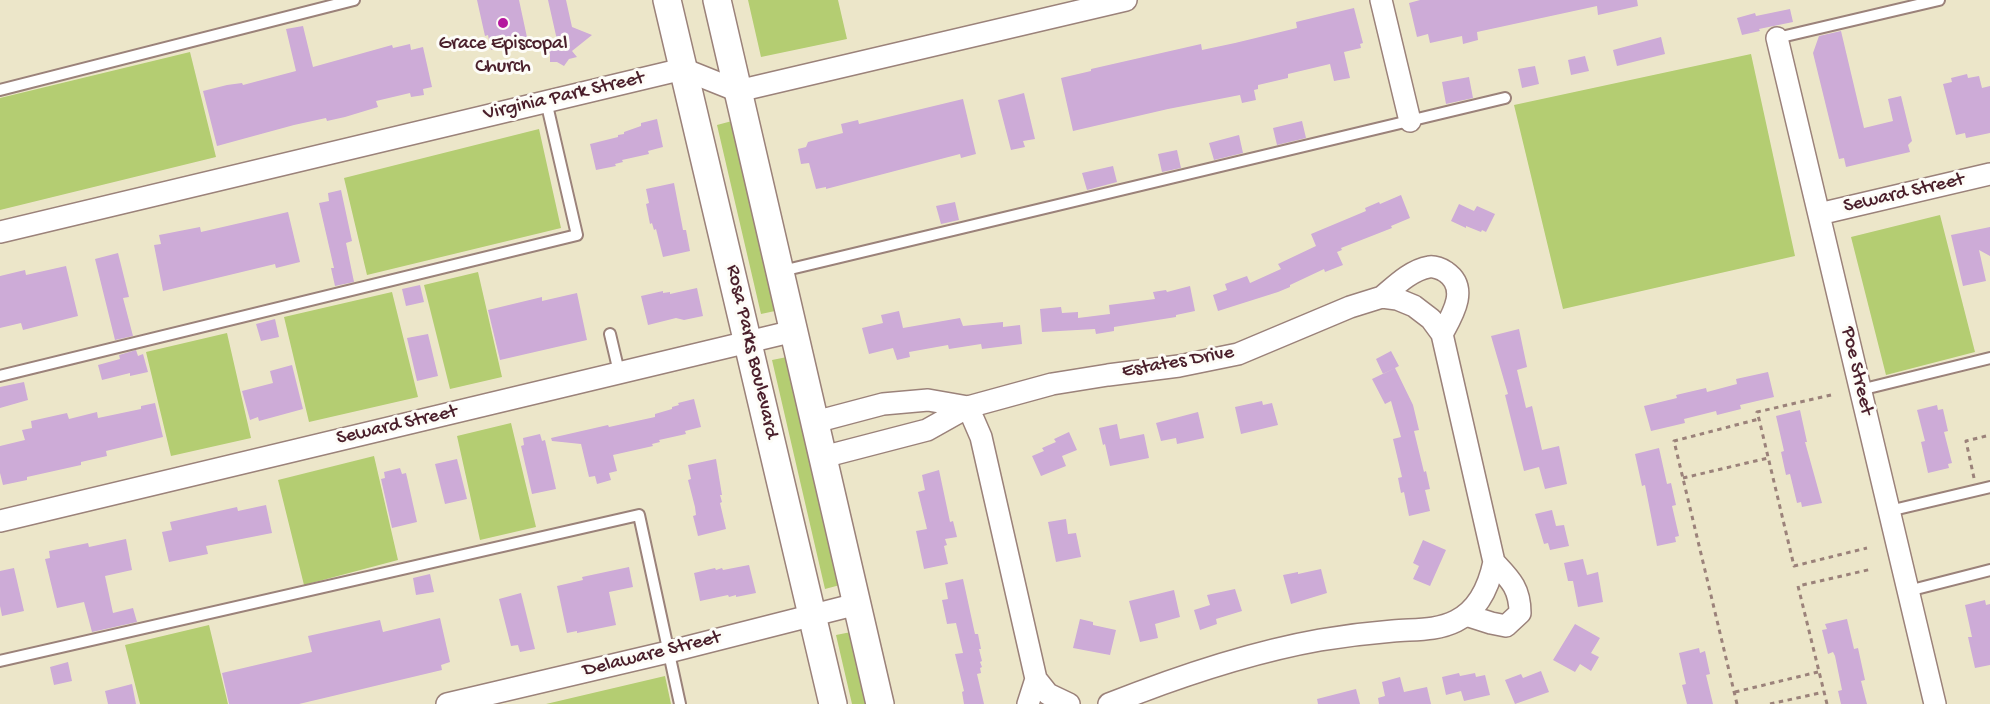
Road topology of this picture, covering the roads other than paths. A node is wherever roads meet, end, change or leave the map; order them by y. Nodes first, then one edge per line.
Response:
1 (354, 0) edge
2 (667, 0) edge
3 (717, 0) edge
4 (1126, 0) edge
5 (1381, 0) edge
6 (1940, 0) edge
7 (1777, 38) joint
8 (683, 69) junction
9 (0, 90) edge
10 (738, 91) junction
11 (1505, 98) dead end
12 (546, 101) junction
13 (1410, 121) junction
14 (1990, 174) edge
15 (1819, 214) junction
16 (0, 232) edge
17 (780, 272) junction
18 (1382, 297) junction
19 (794, 331) junction
20 (610, 334) dead end
21 (1442, 334) junction
22 (749, 341) junction
23 (1990, 358) edge
24 (619, 372) junction
25 (0, 376) edge
26 (1860, 390) junction
27 (968, 407) junction
28 (814, 422) junction
29 (823, 457) junction
30 (1990, 487) edge
31 (1889, 510) junction
32 (0, 521) edge
33 (1494, 562) junction
34 (1990, 570) edge
35 (1908, 591) junction
36 (857, 604) junction
37 (812, 614) junction
38 (1466, 615) junction
39 (668, 652) junction
40 (0, 661) edge
41 (1036, 679) junction
42 (447, 704) edge
43 (680, 704) edge
44 (833, 704) edge
45 (880, 704) edge
46 (1028, 704) edge
47 (1069, 704) edge
48 (1109, 704) edge
49 (1935, 704) edge

1 - 9 lane
2 - 8 street, Rosa Parks Boulevard
3 - 10 street
4 - 10 street
5 - 13 street
6 - 7 lane
7 - 15 street, Poe Street
8 - 10 street
8 - 12 street, Virginia Park Street
8 - 22 street, Rosa Parks Boulevard
10 - 17 street
11 - 13 lane
12 - 16 street, Virginia Park Street
12 - 25 lane
13 - 17 lane
14 - 15 street, Seward Street
15 - 26 street, Poe Street
17 - 19 street
18 - 21 street
18 - 21 street, Estates Drive
18 - 27 street, Estates Drive
19 - 22 street, Seward Street
19 - 28 street
20 - 24 lane
21 - 33 street
22 - 24 street, Seward Street
22 - 37 street, Rosa Parks Boulevard
23 - 26 lane
24 - 32 street, Seward Street
26 - 31 street, Poe Street
27 - 28 street, Estates Drive
27 - 29 street, Estates Drive
27 - 41 street
28 - 29 street
29 - 36 street
30 - 31 lane
31 - 35 street, Poe Street
33 - 38 street
33 - 38 street
34 - 35 lane
35 - 49 street, Poe Street
36 - 37 street, Delaware Street
36 - 45 street
37 - 39 street, Delaware Street
37 - 44 street, Rosa Parks Boulevard
38 - 48 street
39 - 40 lane
39 - 42 street, Delaware Street
39 - 43 lane
41 - 46 street
41 - 47 street

